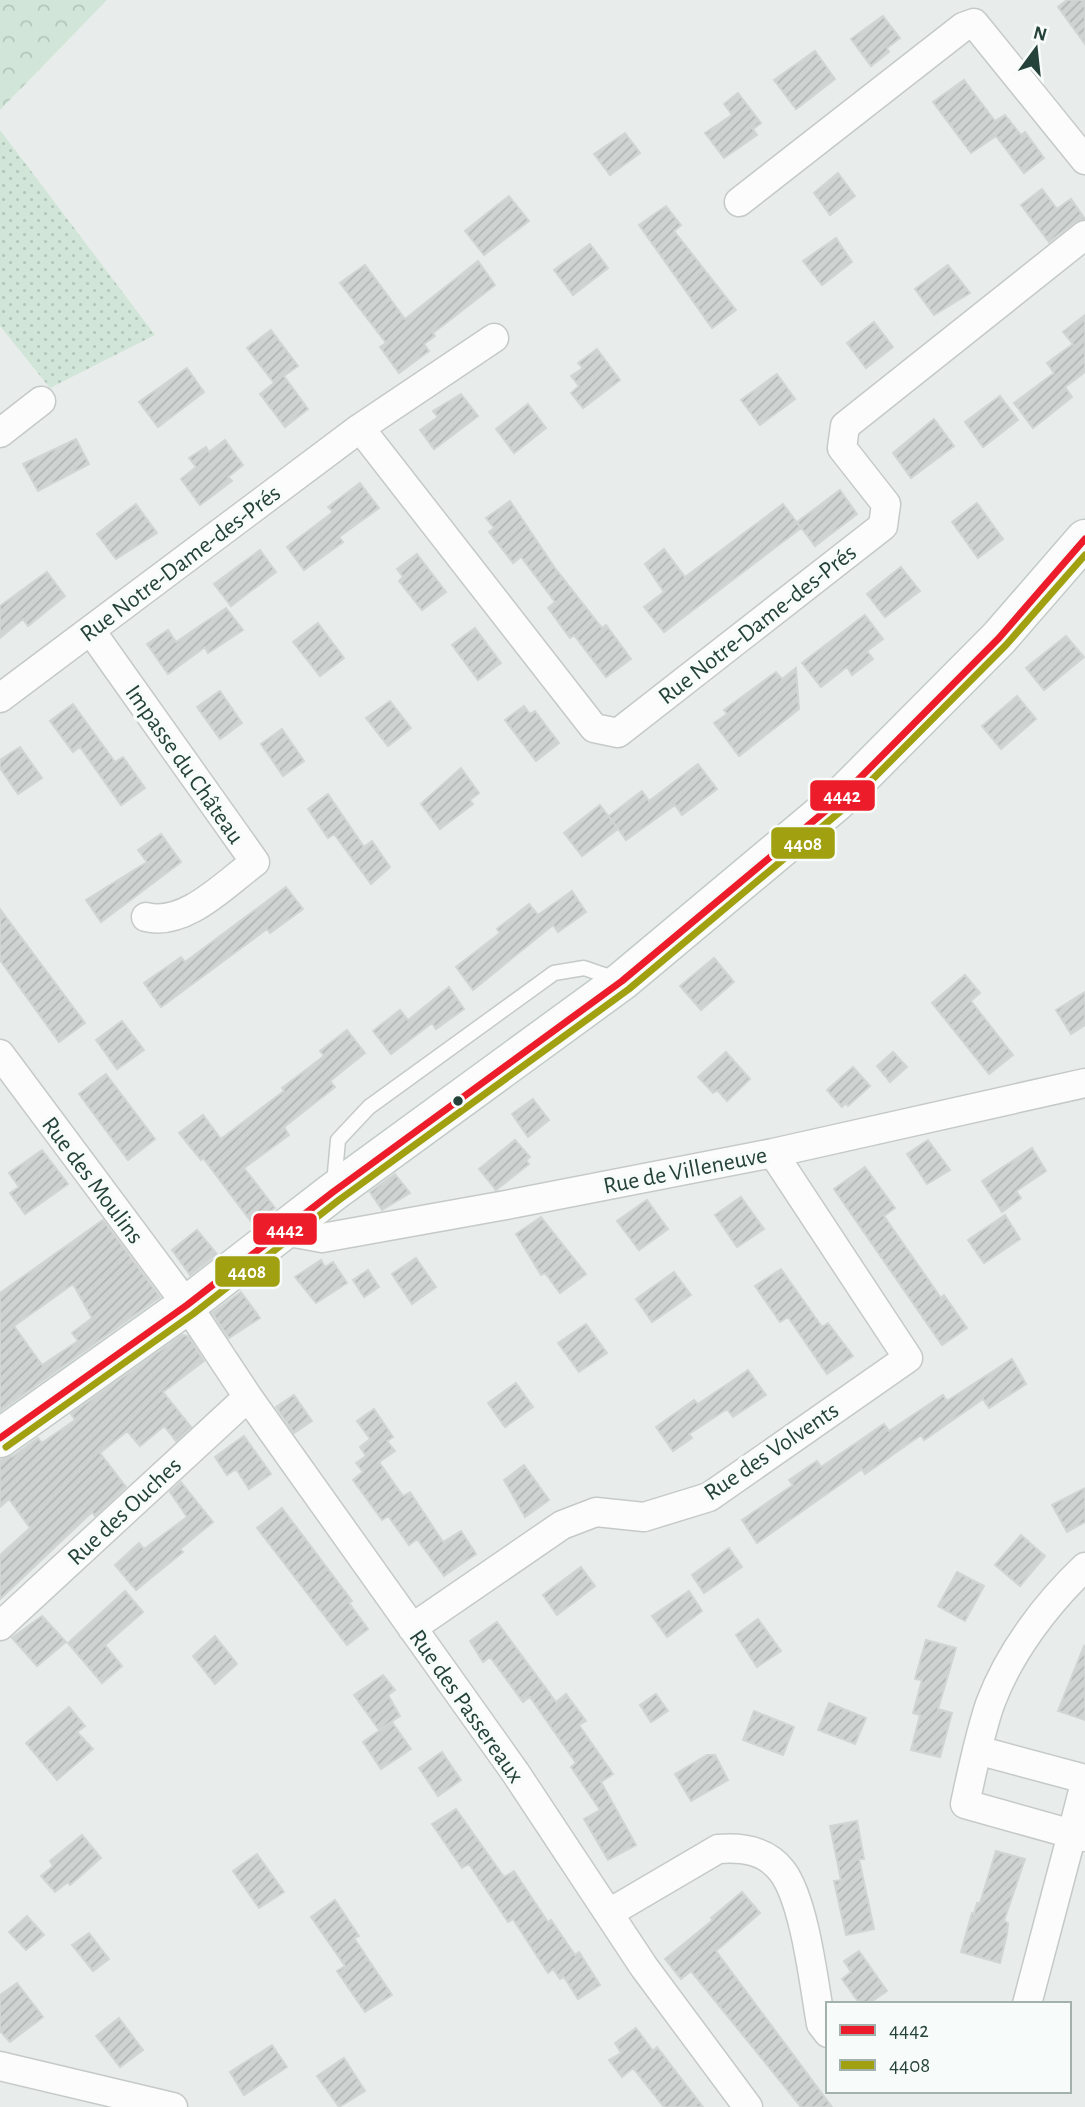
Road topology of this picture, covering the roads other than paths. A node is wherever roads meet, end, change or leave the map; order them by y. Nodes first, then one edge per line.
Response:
1 (1085, 160) edge
2 (738, 202) dead end
3 (1085, 235) edge
4 (494, 338) dead end
5 (41, 401) dead end
6 (360, 428) junction
7 (0, 433) edge
8 (1085, 539) edge
9 (91, 631) junction
10 (0, 698) edge
11 (146, 917) dead end
12 (0, 1054) edge
13 (1085, 1083) edge
14 (773, 1153) junction
15 (284, 1231) junction
16 (187, 1305) junction
17 (248, 1397) junction
18 (0, 1438) edge
19 (1085, 1567) edge
20 (0, 1626) edge
21 (412, 1628) junction
22 (977, 1750) junction
23 (1085, 1781) edge
24 (1079, 1836) edge
25 (609, 1913) junction
26 (1028, 2002) edge
27 (826, 2030) edge
28 (0, 2066) edge
29 (173, 2107) edge
30 (748, 2107) edge

1 - 2 street
3 - 6 street, Rue Notre-Dame-des-Prés
4 - 6 street, Rue Notre-Dame-des-Prés
5 - 7 street
6 - 9 street, Rue Notre-Dame-des-Prés
8 - 15 main road
9 - 10 street, Rue Notre-Dame-des-Prés
9 - 11 street, Impasse du Château
12 - 16 street, Rue des Moulins
13 - 14 street, Rue de Villeneuve
14 - 15 street, Rue de Villeneuve
14 - 21 street, Rue des Volvents
15 - 16 main road
16 - 17 street, Rue des Passereaux
16 - 18 main road
17 - 20 street, Rue des Ouches
17 - 21 street, Rue des Passereaux
19 - 22 street
21 - 25 street, Rue des Passereaux
22 - 23 street
22 - 24 street
23 - 24 street
24 - 26 street
25 - 27 street
25 - 30 street, Rue des Passereaux
28 - 29 street

